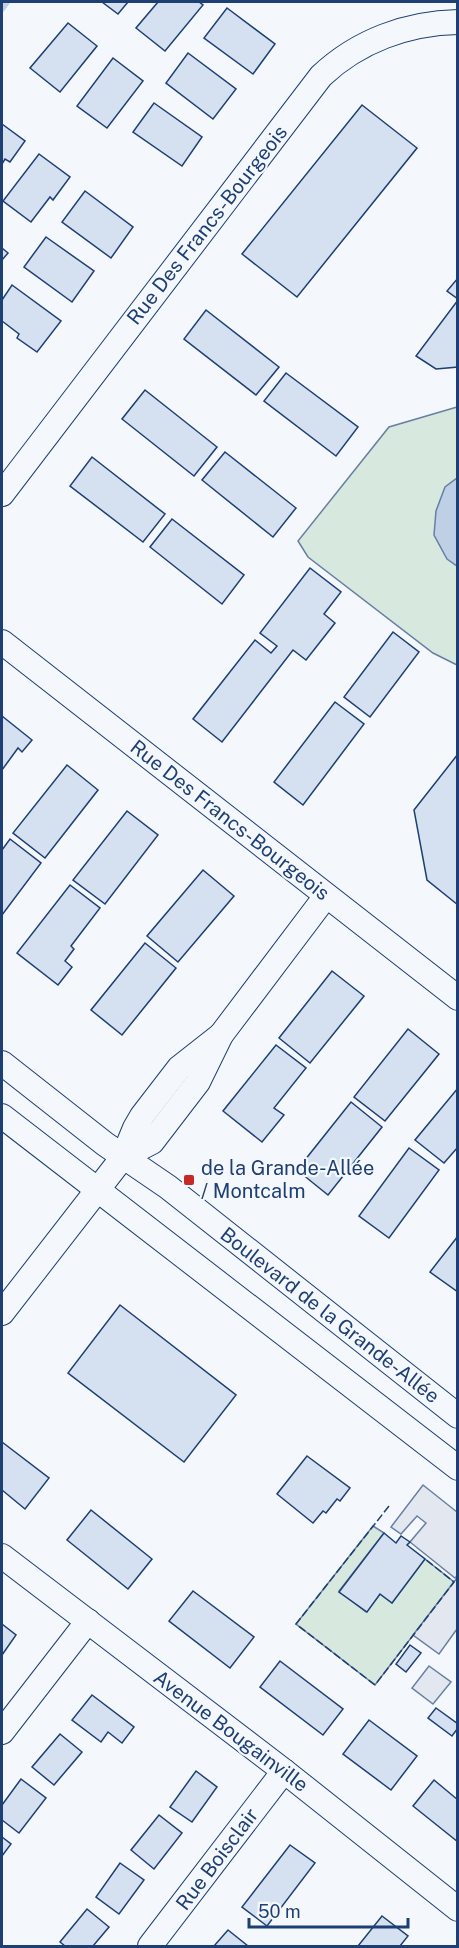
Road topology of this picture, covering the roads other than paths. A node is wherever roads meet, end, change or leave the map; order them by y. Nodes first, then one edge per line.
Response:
1 (458, 22) edge
2 (2, 494) edge
3 (2, 642) edge
4 (326, 896) junction
5 (458, 998) edge
6 (2, 1064) edge
7 (2, 1116) edge
8 (123, 1156) junction
9 (98, 1190) junction
10 (2, 1313) edge
11 (458, 1416) edge
12 (458, 1468) edge
13 (2, 1556) edge
14 (88, 1621) junction
15 (2, 1732) edge
16 (284, 1771) junction
17 (458, 1909) edge
18 (150, 1947) edge

1 - 2 street, Rue Des Francs-Bourgeois
3 - 4 street, Rue Des Francs-Bourgeois
4 - 5 street, Rue Des Francs-Bourgeois
4 - 8 street
6 - 8 street, Boulevard de la Grande-Allée
7 - 9 street
8 - 9 street
8 - 11 street, Boulevard de la Grande-Allée
9 - 10 street
9 - 12 street
13 - 14 street, Avenue Bougainville
14 - 15 street
14 - 16 street, Avenue Bougainville
16 - 17 street, Avenue Bougainville
16 - 18 street, Rue Boisclair

